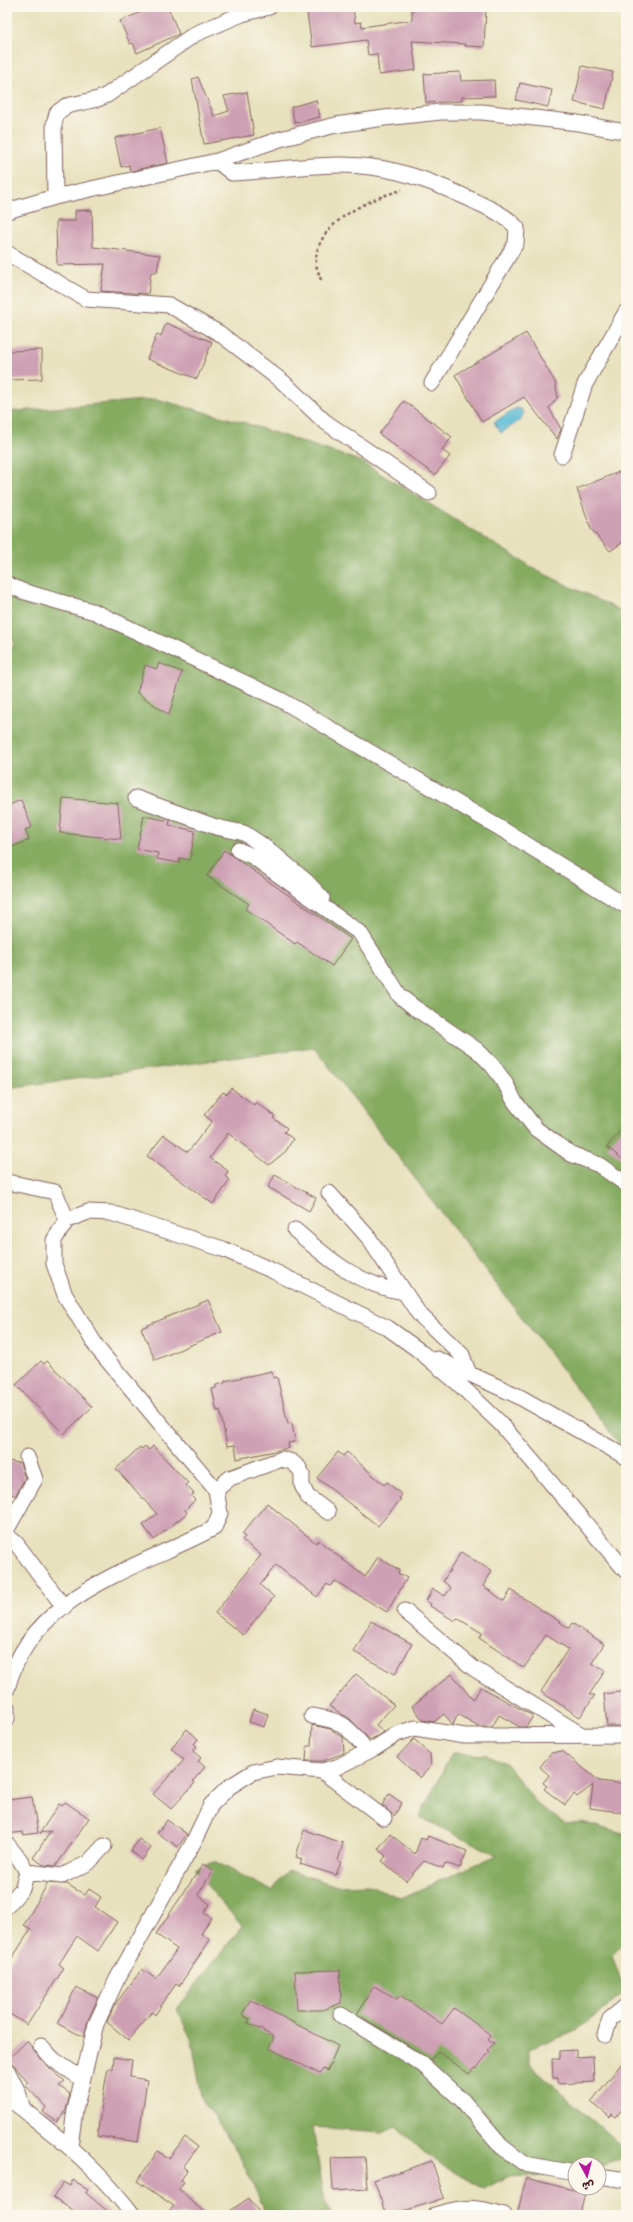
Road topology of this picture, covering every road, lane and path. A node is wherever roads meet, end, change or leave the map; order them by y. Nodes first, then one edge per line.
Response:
1 (269, 7) edge
2 (626, 132) edge
3 (217, 162) junction
4 (405, 189) dead end
5 (55, 197) junction
6 (7, 211) edge
7 (7, 253) edge
8 (321, 280) dead end
9 (626, 312) edge
10 (432, 383) dead end
11 (562, 455) dead end
12 (429, 493) dead end
13 (7, 584) edge
14 (136, 798) dead end
15 (238, 850) dead end
16 (626, 906) edge
17 (342, 919) junction
18 (7, 1182) edge
19 (626, 1184) edge
20 (329, 1193) dead end
21 (67, 1220) junction
22 (296, 1230) dead end
23 (404, 1292) junction
24 (418, 1349) junction
25 (469, 1374) junction
26 (27, 1457) dead end
27 (626, 1457) edge
28 (216, 1490) junction
29 (328, 1512) dead end
30 (7, 1529) edge
31 (7, 1536) edge
32 (626, 1570) edge
33 (64, 1607) junction
34 (404, 1611) dead end
35 (7, 1689) edge
36 (7, 1707) edge
37 (312, 1716) dead end
38 (7, 1719) edge
39 (580, 1734) junction
40 (626, 1735) edge
41 (367, 1751) junction
42 (322, 1771) junction
43 (384, 1818) dead end
44 (7, 1844) edge
45 (104, 1846) dead end
46 (27, 1872) junction
47 (7, 1906) edge
48 (626, 2006) edge
49 (341, 2015) dead end
50 (605, 2035) dead end
51 (41, 2046) dead end
52 (7, 2070) edge
53 (82, 2079) junction
54 (7, 2098) edge
55 (22, 2106) junction
56 (70, 2146) junction
57 (567, 2172) edge
58 (607, 2177) edge
59 (626, 2180) edge
60 (133, 2215) edge
61 (435, 2215) edge
62 (504, 2215) edge

1 - 5 street
2 - 3 street
3 - 5 street
3 - 10 street
4 - 8 path
5 - 6 street
7 - 12 street
9 - 11 street
13 - 16 street
14 - 17 street
15 - 17 street
17 - 19 street
18 - 21 street
20 - 23 street
21 - 24 street
21 - 28 street
22 - 23 street
23 - 25 street
24 - 25 street
24 - 32 street
25 - 27 street
26 - 30 street
28 - 29 street
28 - 33 street
31 - 33 street
33 - 35 street
34 - 39 street
36 - 38 street
37 - 41 street
39 - 40 street
39 - 41 street
41 - 42 street
42 - 43 street
42 - 53 street
44 - 46 street
45 - 46 street
46 - 47 street
48 - 50 street
49 - 57 street
51 - 53 street
52 - 55 street
53 - 56 street
54 - 55 street
55 - 56 street
56 - 60 street
58 - 59 street
61 - 62 street

